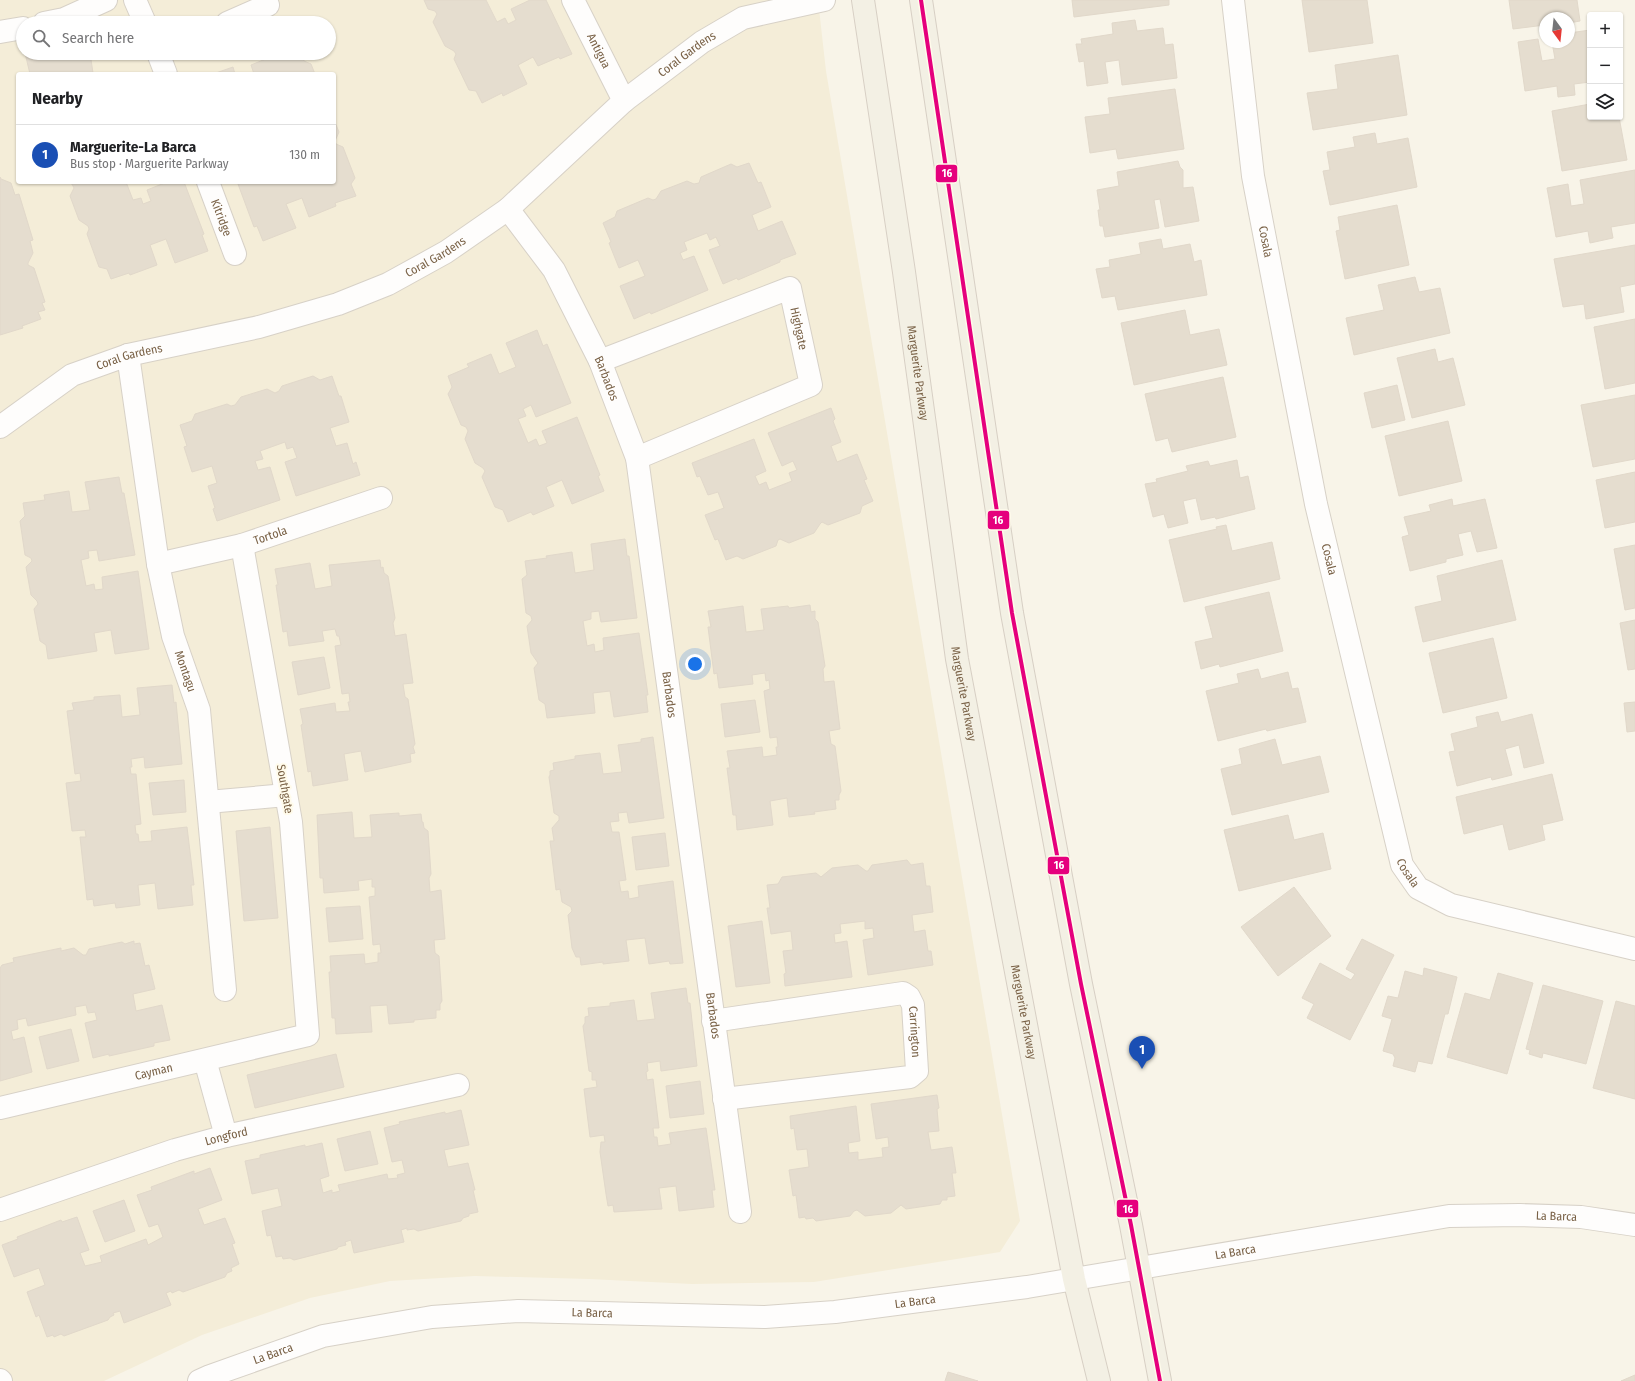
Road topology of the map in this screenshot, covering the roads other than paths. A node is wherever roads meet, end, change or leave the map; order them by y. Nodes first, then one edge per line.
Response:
1 (106, 0) edge
2 (135, 0) edge
3 (266, 0) edge
4 (573, 0) edge
5 (824, 0) edge
6 (862, 0) edge
7 (921, 0) edge
8 (1233, 0) edge
9 (71, 16) edge
10 (142, 16) edge
11 (243, 16) edge
12 (16, 29) edge
13 (0, 32) edge
14 (161, 60) edge
15 (165, 72) edge
16 (624, 101) junction
17 (209, 184) edge
18 (508, 209) junction
19 (235, 254) dead end
20 (128, 355) junction
21 (600, 361) junction
22 (0, 428) edge
23 (637, 458) junction
24 (381, 498) dead end
25 (242, 546) junction
26 (158, 564) junction
27 (286, 795) junction
28 (208, 802) junction
29 (1635, 950) edge
30 (225, 990) dead end
31 (713, 1021) junction
32 (308, 1035) joint
33 (205, 1060) junction
34 (458, 1085) dead end
35 (724, 1099) junction
36 (0, 1108) edge
37 (226, 1136) junction
38 (0, 1210) edge
39 (740, 1212) dead end
40 (1635, 1225) edge
41 (1139, 1268) junction
42 (1074, 1279) junction
43 (199, 1381) edge
44 (1099, 1381) edge
45 (1160, 1381) edge

1 - 9 street
2 - 10 street
3 - 11 street
4 - 16 street, Antigua
5 - 16 street, Coral Gardens
6 - 42 main road, Marguerite Parkway
7 - 41 main road
8 - 29 street, Cosala
12 - 13 street
14 - 15 street
16 - 18 street, Coral Gardens
17 - 19 street, Kitridge
18 - 20 street, Coral Gardens
18 - 21 street, Barbados
20 - 22 street, Coral Gardens
20 - 26 street, Montagu
21 - 23 street, Barbados
21 - 23 street, Highgate
23 - 31 street, Barbados
24 - 25 street, Tortola
25 - 26 street, Tortola
25 - 27 street, Southgate
26 - 28 street, Montagu
27 - 28 street
27 - 32 street, Southgate
28 - 30 street, Montagu
31 - 35 street, Barbados
31 - 35 street, Carrington
32 - 33 street, Cayman
33 - 36 street, Cayman
33 - 37 street
34 - 37 street, Longford
35 - 39 street, Barbados
37 - 38 street, Longford
40 - 41 street, La Barca
41 - 42 street, La Barca
41 - 45 main road
42 - 43 street, La Barca
42 - 44 main road, Marguerite Parkway

